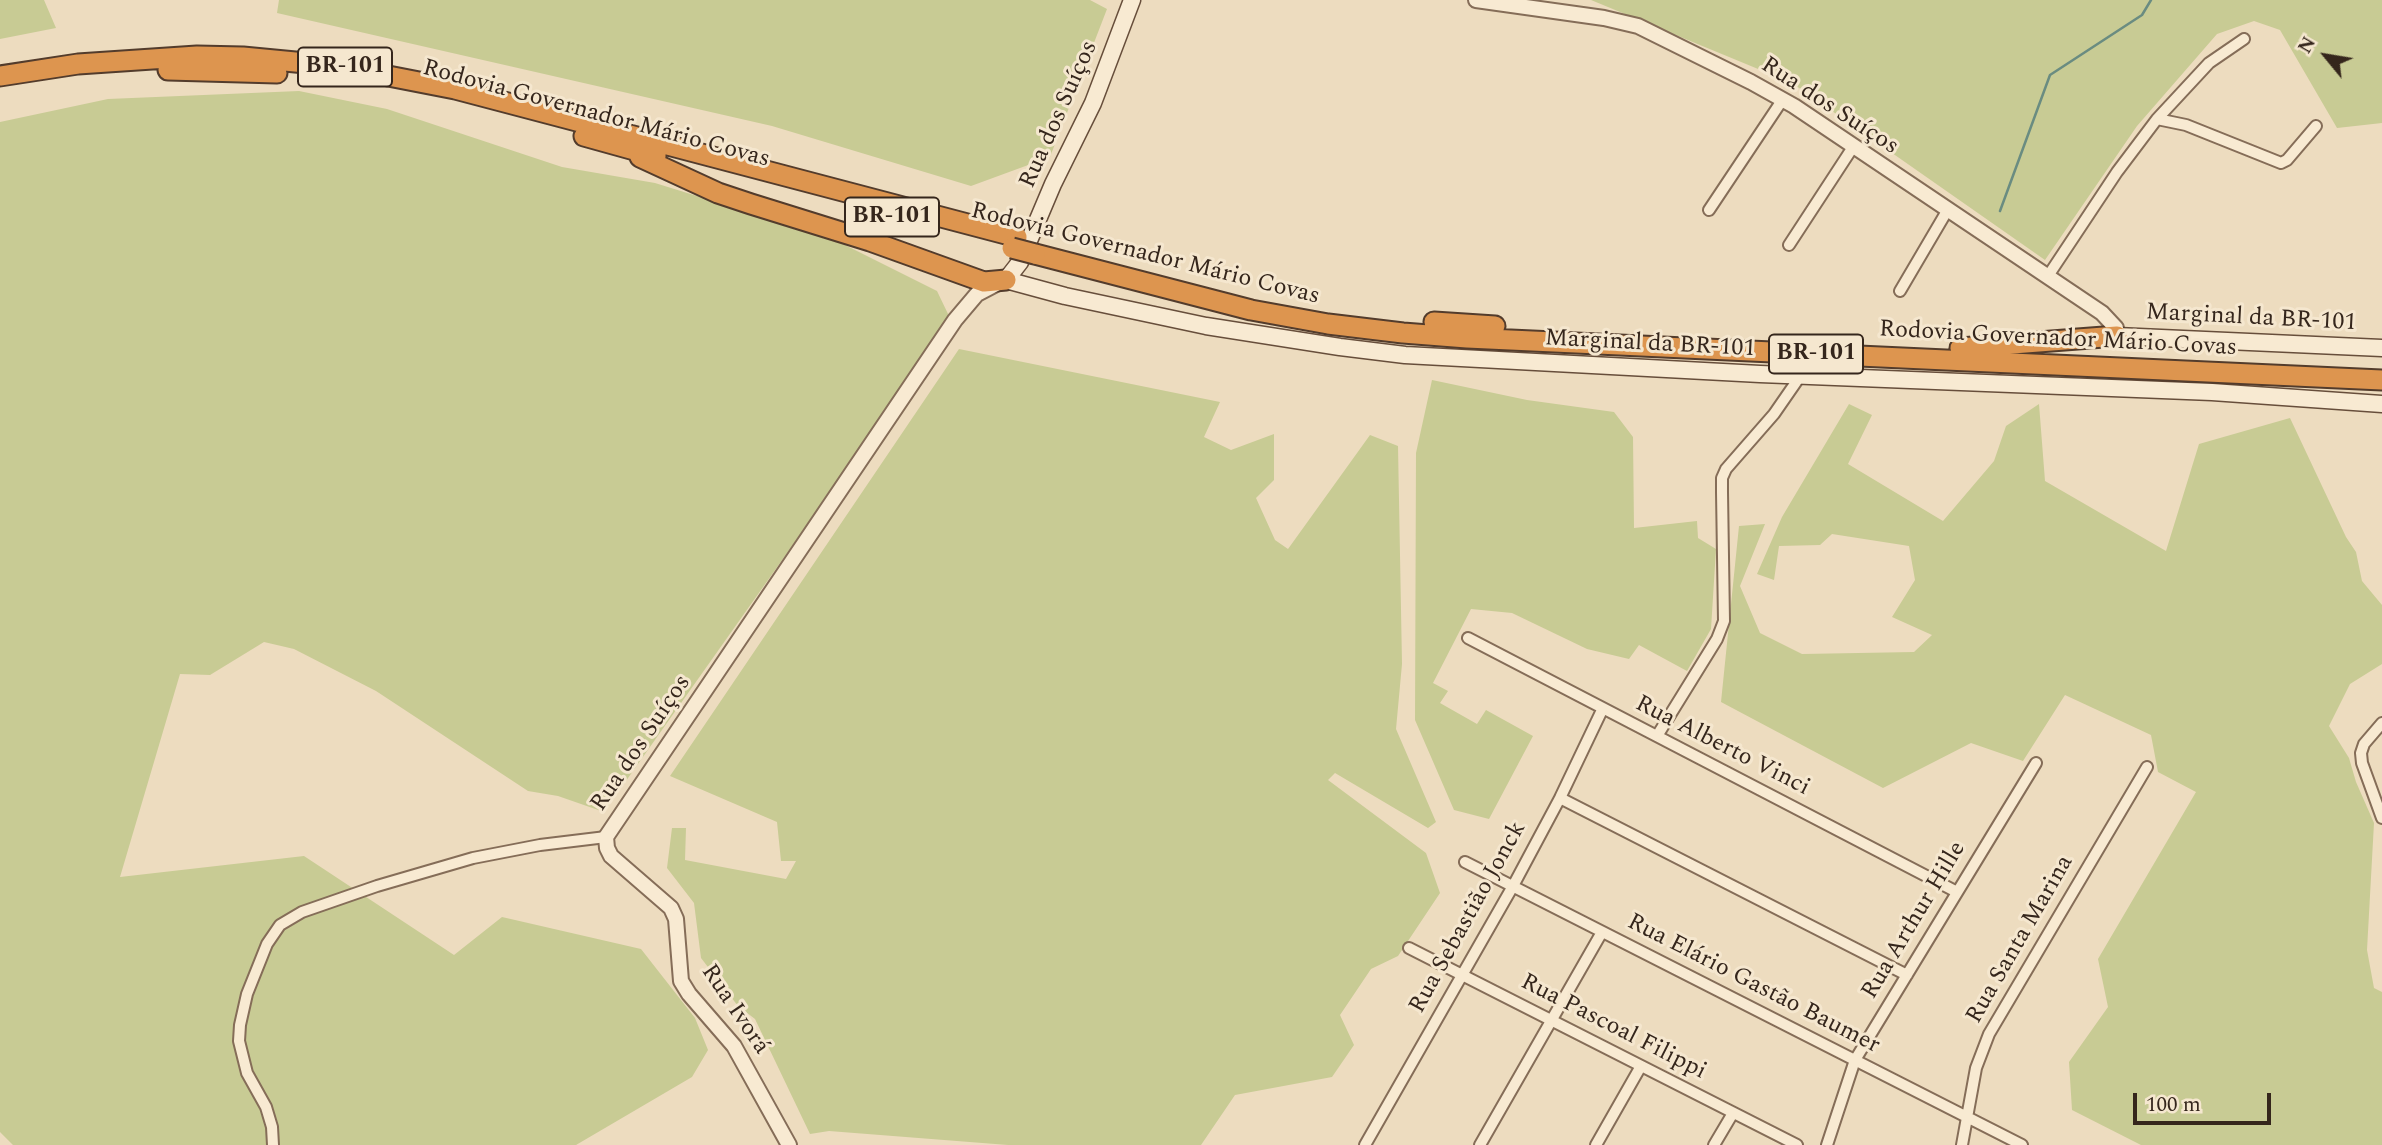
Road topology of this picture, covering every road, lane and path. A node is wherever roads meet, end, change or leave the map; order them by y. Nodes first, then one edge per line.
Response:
1 (1132, 0) edge
2 (1476, 0) edge
3 (2244, 39) dead end
4 (0, 76) edge
5 (0, 90) edge
6 (1783, 99) junction
7 (2157, 119) junction
8 (2316, 126) dead end
9 (610, 144) junction
10 (1853, 147) junction
11 (1709, 210) dead end
12 (1947, 211) junction
13 (1015, 243) junction
14 (1789, 244) dead end
15 (1037, 248) junction
16 (965, 276) junction
17 (2048, 276) junction
18 (1006, 281) junction
19 (1900, 291) dead end
20 (968, 303) junction
21 (2117, 336) junction
22 (1960, 348) junction
23 (2382, 348) edge
24 (2382, 366) edge
25 (1801, 376) junction
26 (2382, 380) edge
27 (2382, 404) edge
28 (1468, 638) dead end
29 (1603, 708) junction
30 (2382, 723) edge
31 (1657, 736) junction
32 (2036, 763) dead end
33 (2147, 767) dead end
34 (1560, 798) junction
35 (2382, 818) edge
36 (606, 837) junction
37 (1465, 862) dead end
38 (1513, 886) junction
39 (1957, 892) junction
40 (1602, 932) junction
41 (1409, 948) dead end
42 (1462, 975) junction
43 (1907, 975) junction
44 (1552, 1020) junction
45 (1855, 1060) junction
46 (1641, 1066) junction
47 (1733, 1112) junction
48 (1967, 1117) junction
49 (273, 1145) edge
50 (789, 1145) edge
51 (1365, 1145) edge
52 (1480, 1145) edge
53 (1596, 1145) edge
54 (1714, 1145) edge
55 (1797, 1145) edge
56 (1826, 1145) edge
57 (1962, 1145) edge
58 (2022, 1145) edge

1 - 18 main road, Rua dos Suíços
2 - 6 street, Rua dos Suíços
3 - 7 street
4 - 13 highway, Rodovia Governador Mário Covas / BR-101
5 - 9 highway, Rodovia Governador Mário Covas / BR-101
6 - 10 street, Rua dos Suíços
6 - 11 street
7 - 8 street
7 - 17 street
9 - 13 highway, Rodovia Governador Mário Covas / BR-101
9 - 16 highway
10 - 12 street, Rua dos Suíços
10 - 14 street
12 - 17 street, Rua dos Suíços
12 - 19 street
13 - 15 highway, Rodovia Governador Mário Covas / BR-101, bridge
15 - 22 highway, Rodovia Governador Mário Covas / BR-101
15 - 26 highway, Rodovia Governador Mário Covas / BR-101
16 - 18 highway
16 - 20 street
17 - 21 street, Rua dos Suíços
18 - 20 street, Rua dos Suíços
18 - 25 main road, Marginal da BR-101
20 - 36 street, Rua dos Suíços
21 - 22 highway
21 - 23 main road, Marginal da BR-101
22 - 24 highway, Rodovia Governador Mário Covas / BR-101
25 - 27 main road, Marginal da BR-101
25 - 31 street
28 - 29 street, Rua Alberto Vinci
29 - 31 street, Rua Alberto Vinci
29 - 34 street, Rua Sebastião Jonck
30 - 35 street
31 - 39 street, Rua Alberto Vinci
32 - 39 street, Rua Arthur Hille
33 - 48 street, Rua Santa Marina
34 - 38 street, Rua Sebastião Jonck
34 - 43 street
36 - 49 street, Rua dos Suíços
36 - 50 street, Rua Ivorá
37 - 38 street, Rua Elário Gastão Baumer
38 - 40 street, Rua Elário Gastão Baumer
38 - 42 street, Rua Sebastião Jonck
39 - 43 street, Rua Arthur Hille
40 - 44 street
40 - 45 street, Rua Elário Gastão Baumer
41 - 42 street, Rua Pascoal Filippi
42 - 44 street, Rua Pascoal Filippi
42 - 51 street, Rua Sebastião Jonck
43 - 45 street, Rua Arthur Hille
44 - 46 street, Rua Pascoal Filippi
44 - 52 street
45 - 48 street, Rua Elário Gastão Baumer
45 - 56 street, Rua Arthur Hille
46 - 47 street, Rua Pascoal Filippi
46 - 53 street
47 - 54 street
47 - 55 street, Rua Pascoal Filippi
48 - 57 street, Rua Santa Marina
48 - 58 street, Rua Elário Gastão Baumer

